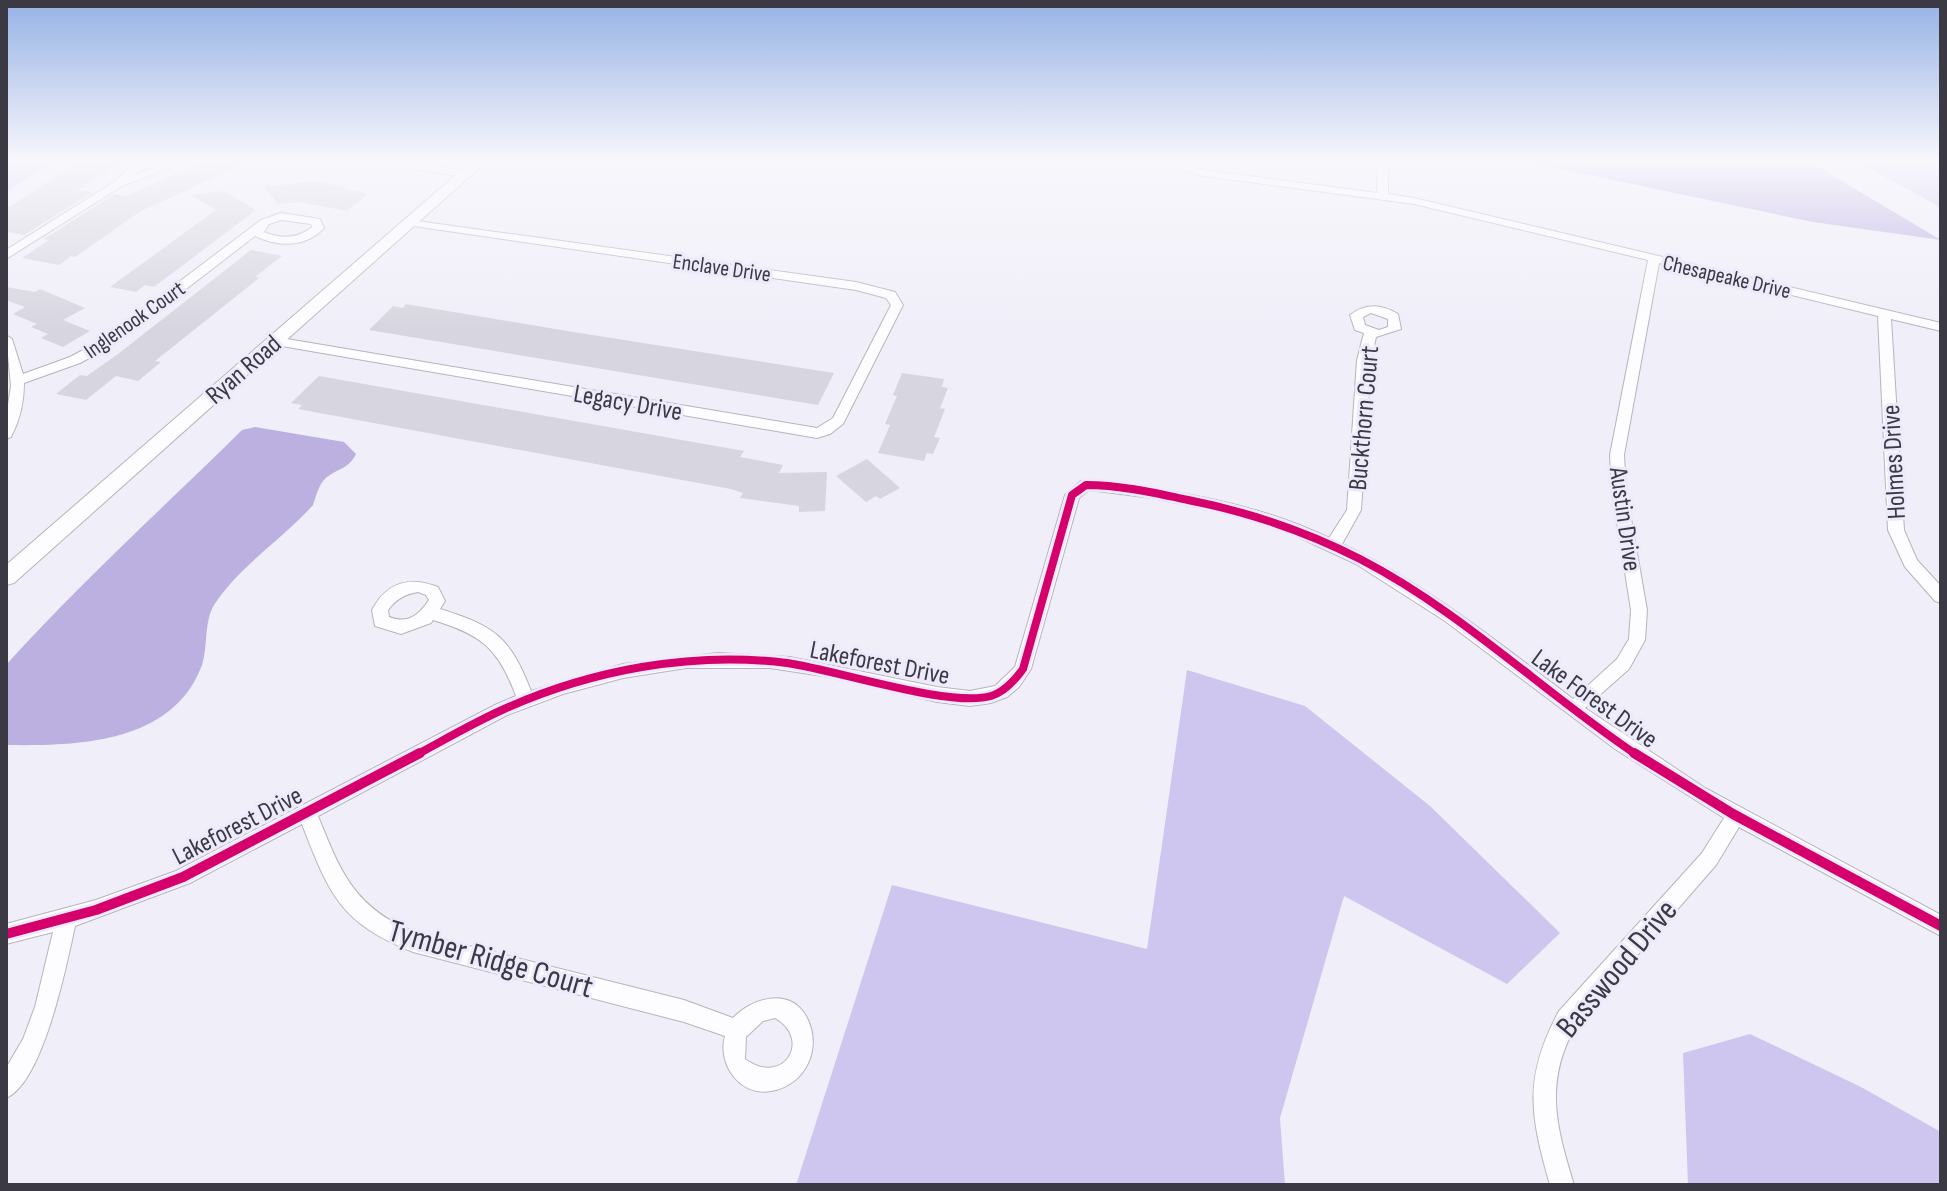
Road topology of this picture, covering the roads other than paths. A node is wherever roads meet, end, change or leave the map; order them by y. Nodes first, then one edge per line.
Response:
1 (67, 217) edge
2 (284, 217) edge
3 (291, 217) edge
4 (417, 217) edge
5 (1480, 217) edge
6 (410, 223) junction
7 (262, 225) junction
8 (269, 237) junction
9 (240, 242) junction
10 (6, 255) edge
11 (1654, 259) junction
12 (891, 295) joint
13 (1884, 313) junction
14 (1941, 327) edge
15 (1371, 332) dead end
16 (6, 339) edge
17 (275, 341) junction
18 (18, 380) junction
19 (6, 434) edge
20 (1225, 509) joint
21 (1333, 545) junction
22 (6, 577) edge
23 (1941, 597) edge
24 (431, 613) dead end
25 (526, 699) junction
26 (1574, 708) junction
27 (307, 812) junction
28 (1737, 814) junction
29 (66, 920) junction
30 (1941, 926) edge
31 (6, 934) edge
32 (737, 1030) dead end
33 (6, 1087) edge
34 (1562, 1185) edge

1 - 10 street
2 - 7 street, Inglenook Court
3 - 8 street, Inglenook Court
4 - 6 main road, Ryan Road
5 - 11 street, Chesapeake Drive
6 - 12 street, Enclave Drive
6 - 17 main road, Ryan Road
7 - 8 street
7 - 9 street, Inglenook Court
8 - 9 street, Inglenook Court
9 - 18 street, Inglenook Court
11 - 13 street, Chesapeake Drive
11 - 26 street, Austin Drive
12 - 17 street, Legacy Drive
13 - 14 street, Chesapeake Drive
13 - 23 street, Holmes Drive
15 - 21 street, Buckthorn Court
16 - 18 street
17 - 22 main road, Ryan Road
18 - 19 street
20 - 21 street, Lake Forest Drive
20 - 25 street, Lakeforest Drive
21 - 26 street, Lake Forest Drive
24 - 25 street
25 - 27 street, Lakeforest Drive
26 - 28 street, Lake Forest Drive
27 - 29 street, Lakeforest Drive
27 - 32 street, Tymber Ridge Court
28 - 30 street, Lake Forest Drive
28 - 34 street, Basswood Drive
29 - 31 street, Lakeforest Drive
29 - 33 street

